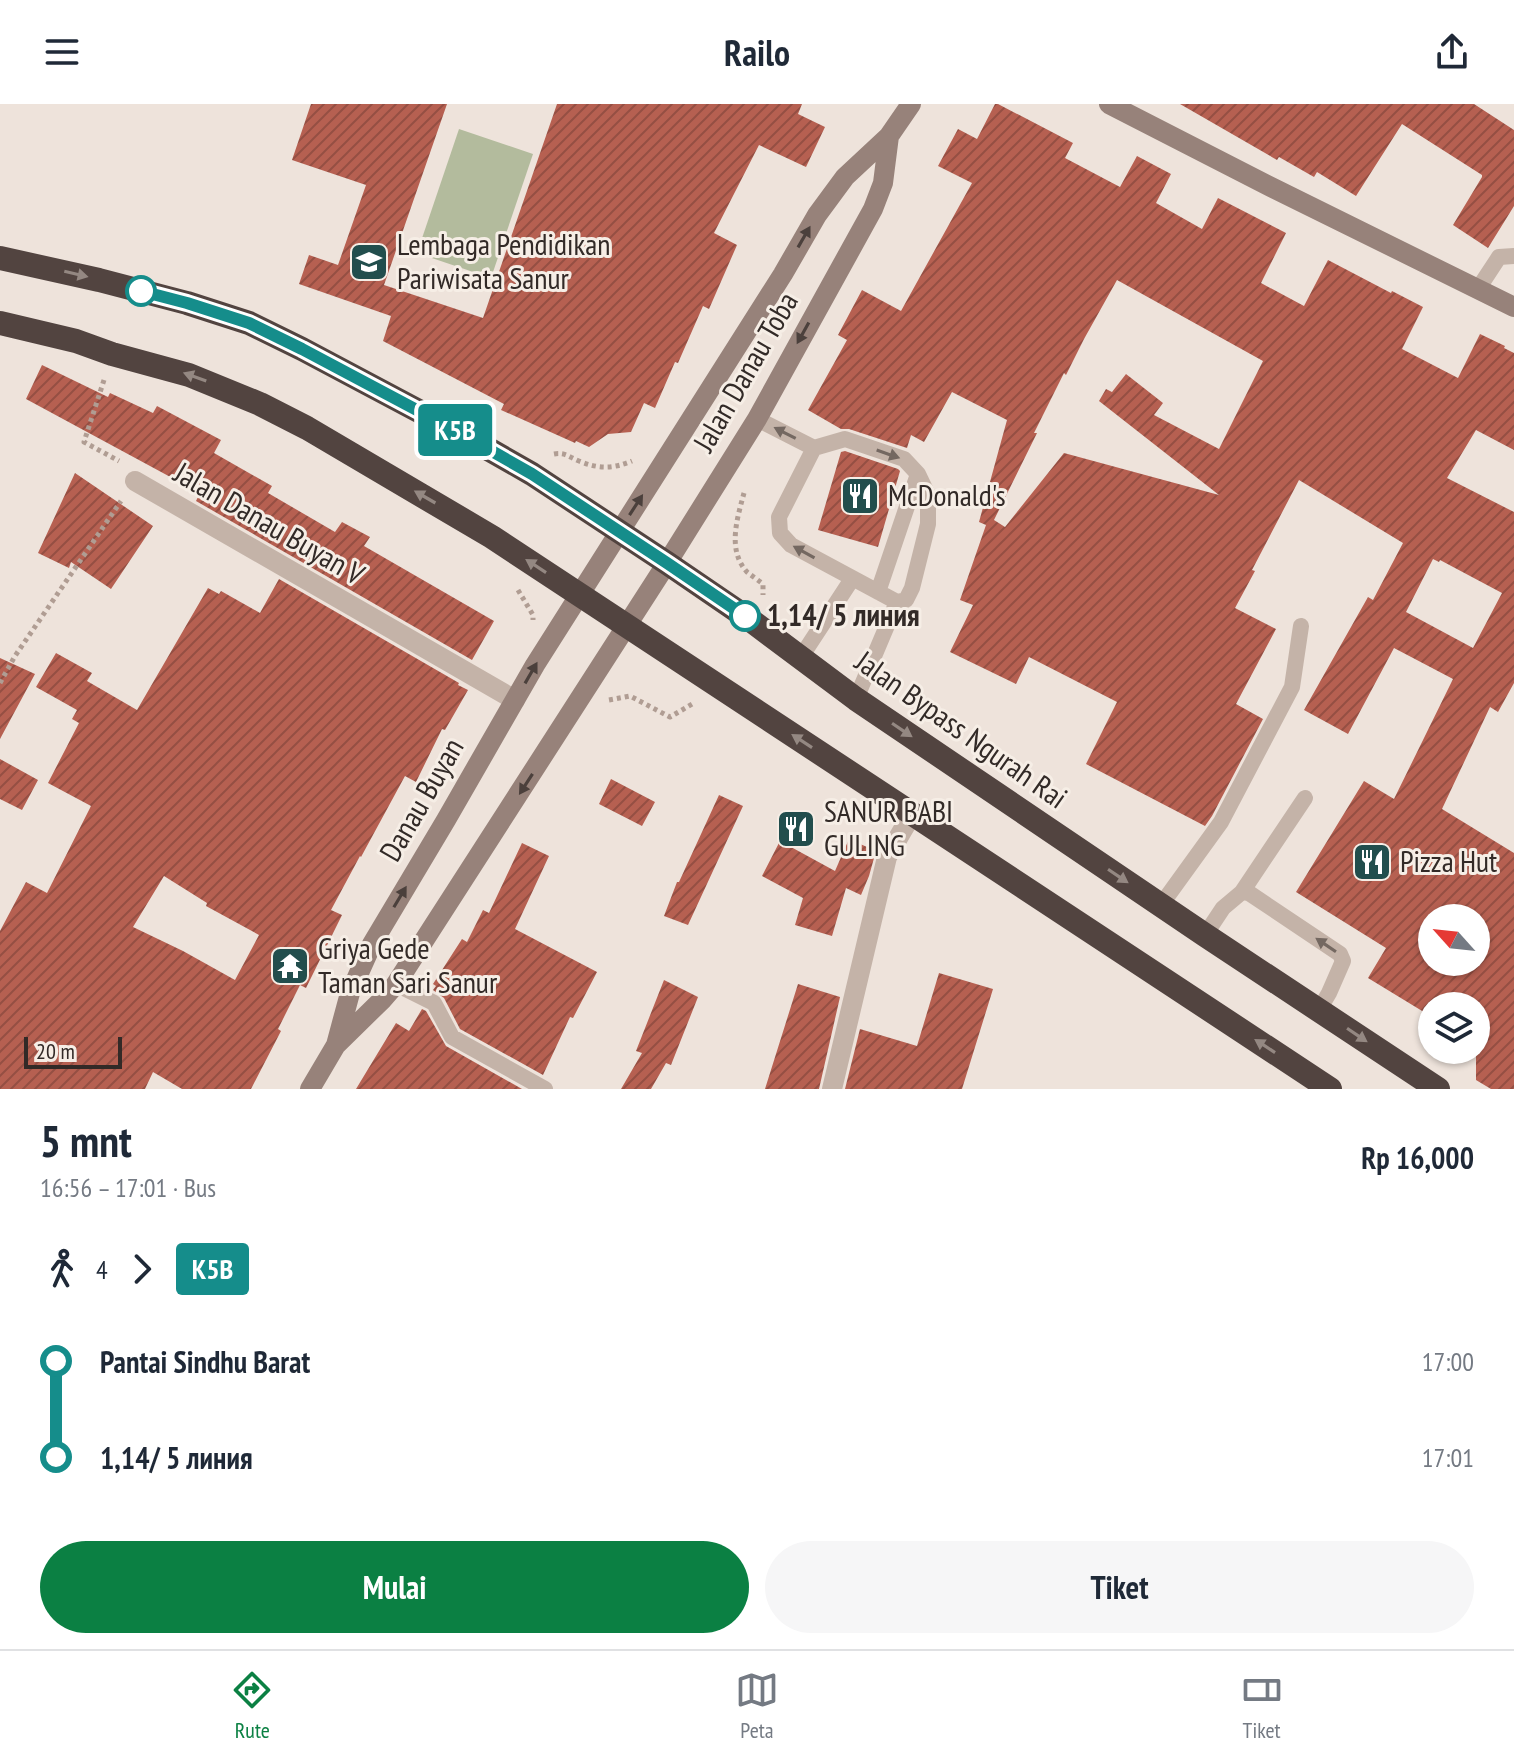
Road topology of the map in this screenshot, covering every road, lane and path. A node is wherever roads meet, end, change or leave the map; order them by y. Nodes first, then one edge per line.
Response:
1 (911, 104) edge
2 (1109, 104) edge
3 (889, 136) junction
4 (1514, 256) edge
5 (0, 258) edge
6 (1478, 289) junction
7 (1514, 307) edge
8 (0, 323) edge
9 (112, 354) junction
10 (757, 419) junction
11 (814, 448) junction
12 (669, 455) junction
13 (532, 474) junction
14 (918, 474) junction
15 (718, 480) junction
16 (135, 481) junction
17 (619, 531) junction
18 (667, 563) junction
19 (852, 579) junction
20 (512, 582) dead end
21 (878, 592) junction
22 (580, 594) junction
23 (897, 602) junction
24 (749, 619) junction
25 (626, 626) junction
26 (1301, 626) dead end
27 (532, 629) dead end
28 (801, 657) junction
29 (709, 680) junction
30 (0, 683) edge
31 (583, 695) junction
32 (856, 699) junction
33 (515, 700) junction
34 (1305, 798) dead end
35 (912, 814) junction
36 (1242, 892) junction
37 (1161, 905) junction
38 (1205, 935) junction
39 (396, 984) junction
40 (1319, 1010) junction
41 (336, 1045) junction
42 (310, 1089) edge
43 (545, 1089) edge
44 (832, 1089) edge
45 (1330, 1089) edge
46 (1438, 1089) edge

1 - 3 street, Jalan Danau Toba
2 - 6 street
3 -> 10 street, Jalan Danau Toba
12 -> 3 street, Jalan Danau Toba
4 - 6 lane
5 -> 13 highway, Jalan Bypass Ngurah Rai
6 - 7 street
8 - 9 highway
9 - 16 path, Jalan Danau Buyan V
22 -> 9 highway
11 -> 10 lane
10 - 15 street, Jalan Danau Toba
11 -> 14 lane
19 -> 11 lane
12 - 13 path
17 -> 12 street, Jalan Danau Toba
13 - 17 highway, Jalan Bypass Ngurah Rai
14 - 21 lane
14 - 23 lane
15 - 18 street, Jalan Danau Toba
15 - 24 path
16 - 30 path
16 - 33 street, Jalan Danau Buyan V
17 - 18 highway, Jalan Bypass Ngurah Rai
17 - 22 street, Jalan Danau Toba
18 - 24 highway, Jalan Bypass Ngurah Rai
18 - 25 street, Jalan Danau Toba
19 - 21 lane
19 - 28 lane
20 - 27 path
21 - 23 lane
22 - 25 highway
33 -> 22 street, Danau Buyan
23 - 32 lane
24 - 28 highway, Jalan Bypass Ngurah Rai
25 - 29 highway
25 - 31 street, Danau Buyan
26 - 37 lane
28 - 32 highway, Jalan Bypass Ngurah Rai
29 - 31 path
35 -> 29 highway
31 -> 39 street, Danau Buyan
32 -> 37 highway, Jalan Bypass Ngurah Rai
41 -> 33 street, Danau Buyan
34 - 36 lane
35 - 44 street
45 -> 35 highway
36 - 38 lane
40 -> 36 lane
37 - 38 highway, Jalan Bypass Ngurah Rai
38 - 40 highway, Jalan Bypass Ngurah Rai
39 - 41 street, Danau Buyan
39 - 43 lane
40 -> 46 highway, Jalan Bypass Ngurah Rai
41 - 42 street, Danau Buyan

